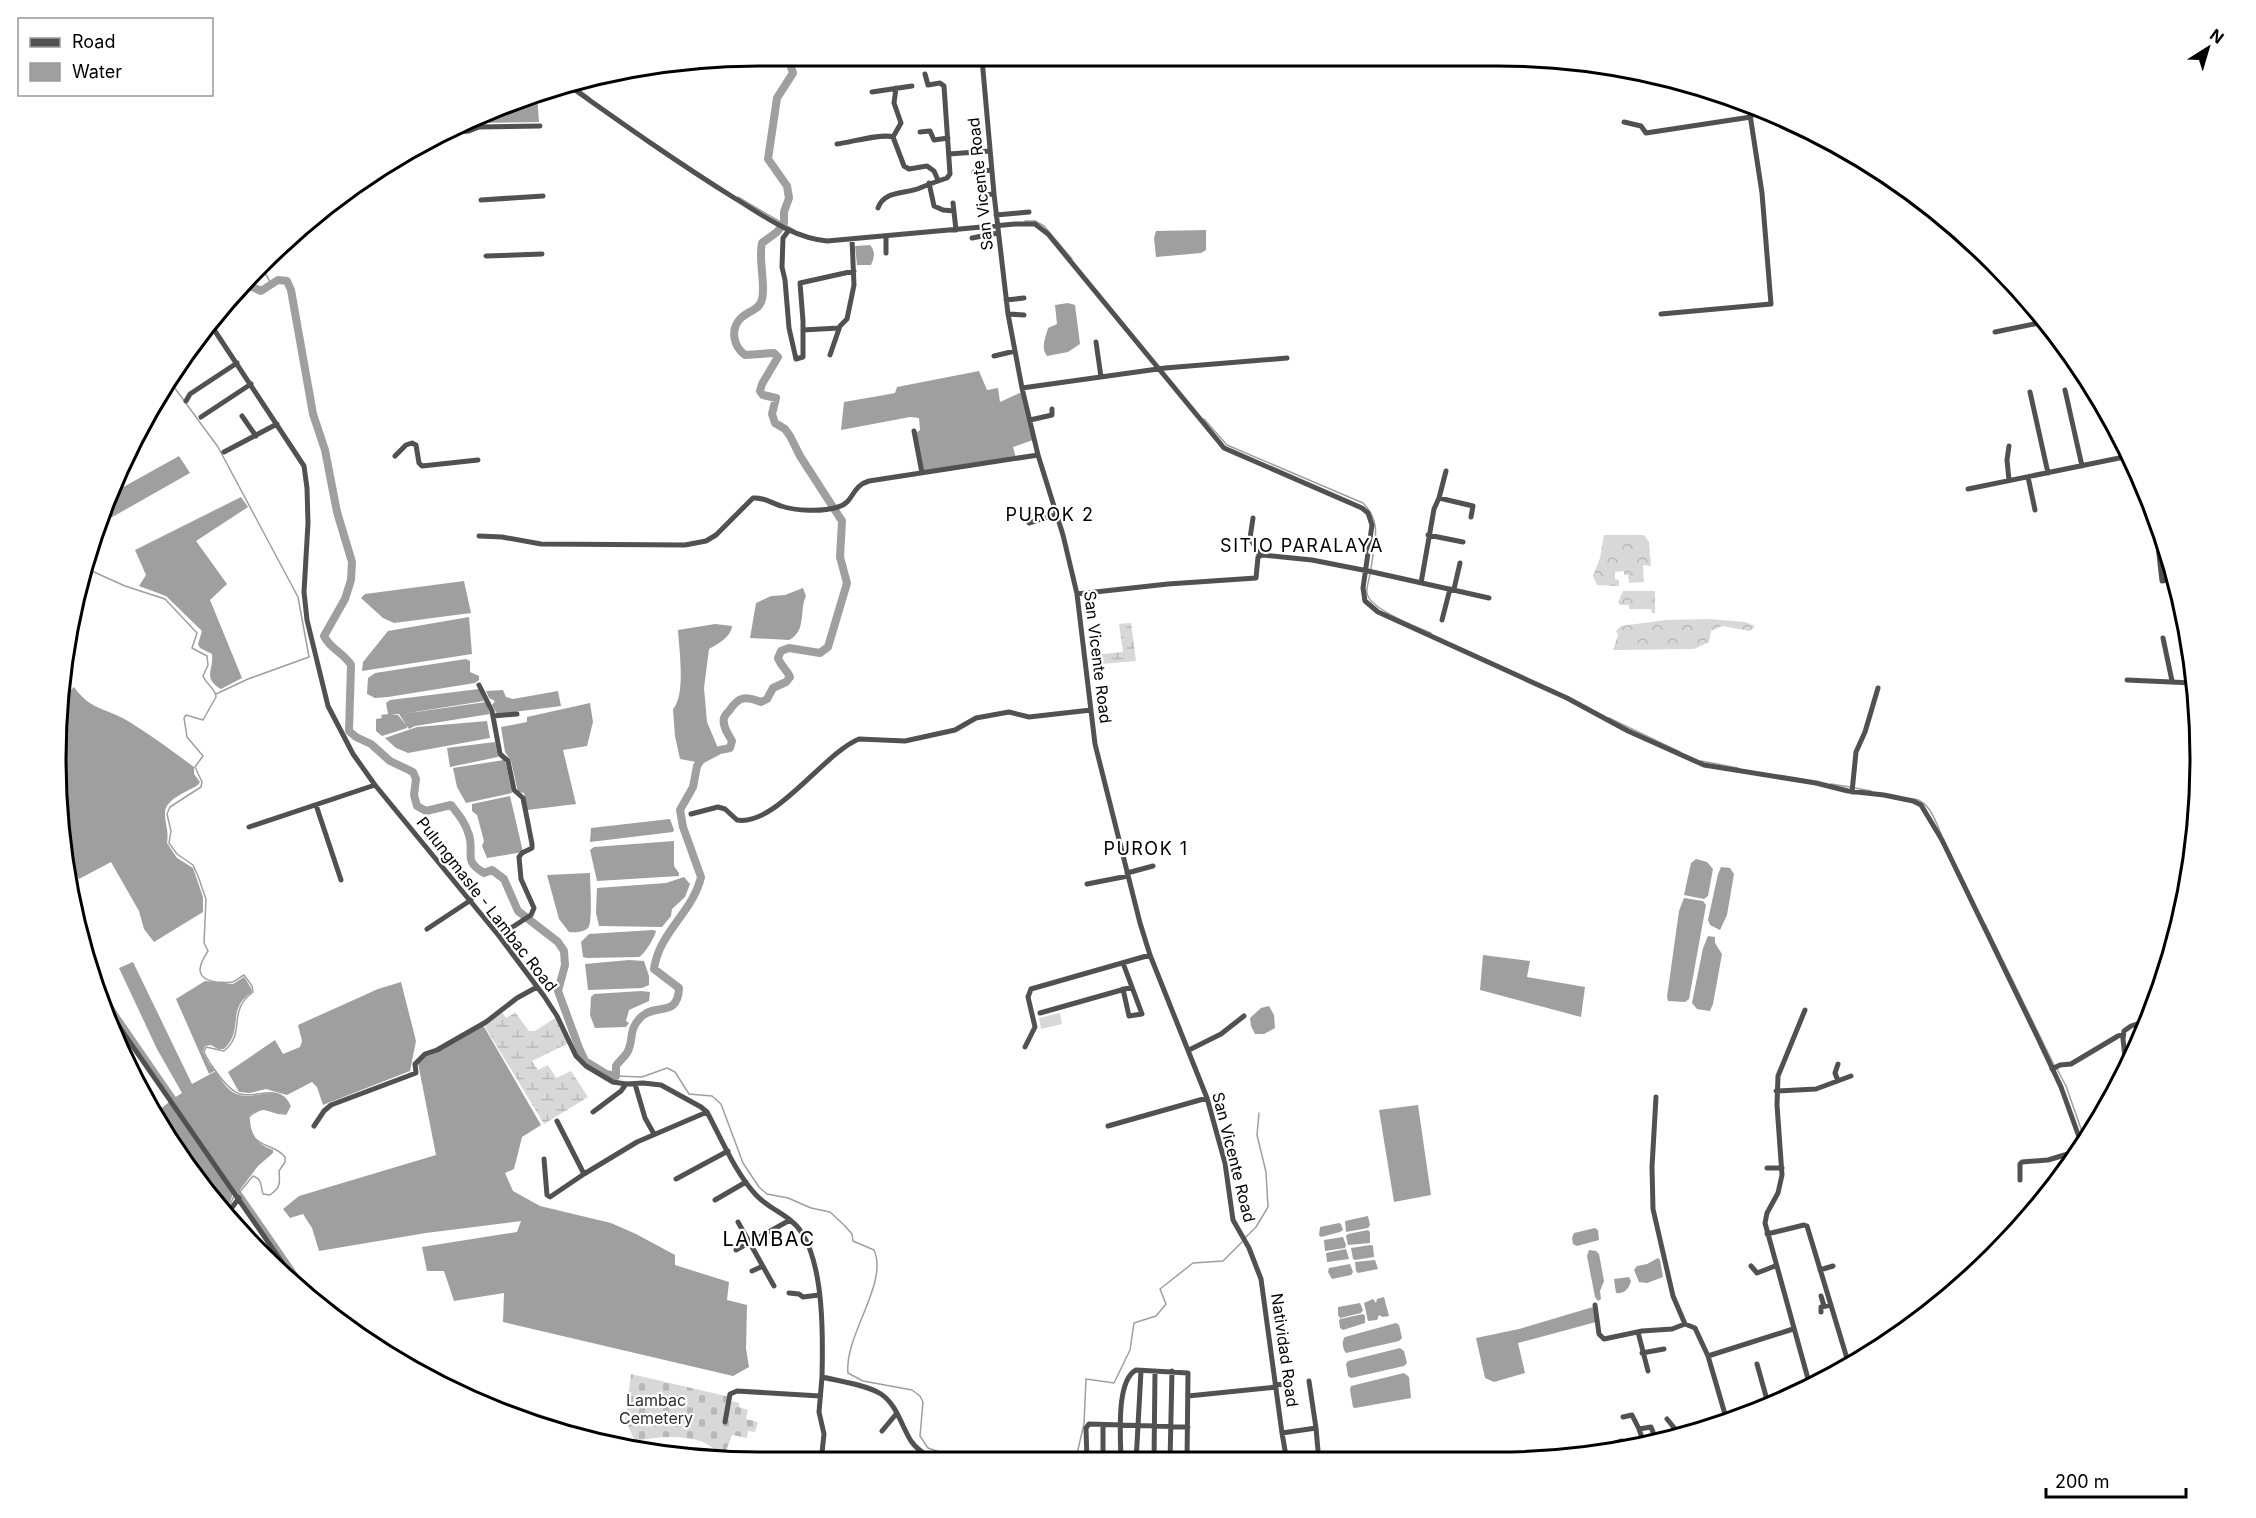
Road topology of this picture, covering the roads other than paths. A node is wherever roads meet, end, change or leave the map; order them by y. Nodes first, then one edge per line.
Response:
1 (983, 66) edge
2 (924, 74) dead end
3 (912, 86) dead end
4 (896, 88) junction
5 (577, 91) edge
6 (872, 92) dead end
7 (1751, 117) joint
8 (1624, 122) dead end
9 (540, 126) dead end
10 (465, 131) edge
11 (920, 132) dead end
12 (893, 137) junction
13 (948, 138) junction
14 (837, 144) dead end
15 (990, 150) junction
16 (949, 154) junction
17 (992, 170) junction
18 (974, 172) dead end
19 (939, 180) junction
20 (928, 183) junction
21 (994, 194) junction
22 (983, 195) dead end
23 (543, 196) dead end
24 (482, 200) dead end
25 (953, 202) dead end
26 (878, 208) dead end
27 (954, 211) junction
28 (1029, 212) dead end
29 (996, 215) junction
30 (784, 227) junction
31 (998, 229) junction
32 (956, 230) junction
33 (886, 236) junction
34 (972, 238) dead end
35 (852, 239) junction
36 (886, 253) dead end
37 (542, 254) dead end
38 (486, 256) dead end
39 (854, 271) junction
40 (786, 280) junction
41 (800, 283) junction
42 (1024, 298) dead end
43 (1006, 300) junction
44 (1008, 314) junction
45 (1661, 314) dead end
46 (1024, 315) dead end
47 (2036, 324) edge
48 (839, 328) junction
49 (803, 330) junction
50 (214, 331) edge
51 (1995, 332) dead end
52 (1096, 342) dead end
53 (1015, 351) junction
54 (830, 355) dead end
55 (994, 356) dead end
56 (1287, 358) dead end
57 (237, 363) junction
58 (1158, 370) junction
59 (1101, 377) junction
60 (251, 384) junction
61 (1022, 388) junction
62 (2065, 390) dead end
63 (2030, 392) dead end
64 (186, 401) dead end
65 (1052, 408) dead end
66 (242, 416) dead end
67 (201, 417) dead end
68 (1030, 420) junction
69 (277, 424) junction
70 (914, 431) dead end
71 (256, 436) junction
72 (2009, 446) dead end
73 (224, 452) dead end
74 (1038, 455) junction
75 (395, 456) dead end
76 (2121, 458) edge
77 (478, 460) dead end
78 (2082, 466) junction
79 (1446, 471) dead end
80 (922, 473) junction
81 (2048, 473) junction
82 (2028, 477) junction
83 (2009, 480) junction
84 (1968, 489) dead end
85 (1439, 498) junction
86 (2035, 510) dead end
87 (1057, 514) junction
88 (1471, 517) dead end
89 (1253, 518) dead end
90 (1029, 523) dead end
91 (1428, 535) junction
92 (479, 536) dead end
93 (1463, 542) dead end
94 (1260, 556) junction
95 (2159, 558) edge
96 (1460, 563) dead end
97 (1366, 571) junction
98 (2166, 580) edge
99 (1421, 582) junction
100 (1452, 589) junction
101 (1077, 594) junction
102 (1489, 598) dead end
103 (1442, 620) dead end
104 (2163, 638) dead end
105 (2127, 680) dead end
106 (2172, 681) junction
107 (2185, 682) edge
108 (479, 685) dead end
109 (1878, 688) dead end
110 (1091, 710) junction
111 (518, 714) dead end
112 (493, 716) junction
113 (375, 785) junction
114 (1852, 789) junction
115 (316, 805) junction
116 (691, 814) dead end
117 (249, 827) dead end
118 (1153, 866) dead end
119 (1128, 875) junction
120 (341, 880) dead end
121 (1087, 884) dead end
122 (471, 900) junction
123 (427, 929) dead end
124 (499, 936) junction
125 (1150, 955) junction
126 (1123, 963) junction
127 (537, 987) junction
128 (1132, 987) junction
129 (1124, 989) junction
130 (1804, 1010) dead end
131 (1040, 1013) dead end
132 (1244, 1016) dead end
133 (2137, 1024) edge
134 (122, 1030) edge
135 (2123, 1034) junction
136 (1025, 1047) dead end
137 (1188, 1050) junction
138 (2125, 1053) edge
139 (1838, 1064) dead end
140 (2052, 1069) junction
141 (1851, 1076) dead end
142 (1838, 1082) junction
143 (626, 1084) junction
144 (635, 1084) junction
145 (1776, 1091) junction
146 (1656, 1097) dead end
147 (1207, 1098) junction
148 (593, 1112) dead end
149 (707, 1112) junction
150 (557, 1121) dead end
151 (314, 1126) dead end
152 (1108, 1126) dead end
153 (654, 1134) junction
154 (2077, 1137) edge
155 (728, 1151) junction
156 (2066, 1154) edge
157 (544, 1159) dead end
158 (1767, 1168) dead end
159 (1782, 1168) junction
160 (584, 1174) junction
161 (676, 1179) dead end
162 (2019, 1180) dead end
163 (746, 1182) junction
164 (237, 1195) junction
165 (715, 1200) dead end
166 (231, 1207) edge
167 (790, 1220) junction
168 (738, 1222) dead end
169 (1767, 1234) junction
170 (750, 1243) junction
171 (1246, 1244) joint
172 (736, 1250) dead end
173 (281, 1260) edge
174 (763, 1266) junction
175 (1751, 1266) dead end
176 (1775, 1266) junction
177 (1833, 1266) dead end
178 (1820, 1270) junction
179 (752, 1271) dead end
180 (774, 1286) dead end
181 (789, 1293) dead end
182 (819, 1295) junction
183 (1821, 1296) dead end
184 (1595, 1305) dead end
185 (1825, 1308) junction
186 (1685, 1323) junction
187 (1793, 1329) junction
188 (1638, 1332) junction
189 (1664, 1349) dead end
190 (1642, 1353) junction
191 (1708, 1356) junction
192 (1846, 1358) edge
193 (1757, 1364) dead end
194 (1141, 1371) junction
195 (1155, 1371) junction
196 (1172, 1371) junction
197 (1648, 1371) dead end
198 (822, 1377) junction
199 (1808, 1379) edge
200 (1309, 1381) dead end
201 (1291, 1383) dead end
202 (1276, 1386) junction
203 (820, 1396) junction
204 (1188, 1396) junction
205 (1766, 1397) edge
206 (897, 1413) junction
207 (1725, 1413) edge
208 (1623, 1416) dead end
209 (1667, 1419) dead end
210 (725, 1422) dead end
211 (1103, 1425) junction
212 (1121, 1426) junction
213 (1138, 1427) junction
214 (1188, 1427) junction
215 (1154, 1428) junction
216 (1171, 1428) junction
217 (1316, 1428) junction
218 (1674, 1428) edge
219 (1639, 1429) junction
220 (882, 1431) dead end
221 (1282, 1433) junction
222 (1654, 1434) edge
223 (1642, 1437) edge
224 (822, 1452) edge
225 (922, 1452) edge
226 (1087, 1452) edge
227 (1103, 1452) edge
228 (1121, 1452) edge
229 (1137, 1452) edge
230 (1154, 1452) edge
231 (1170, 1452) edge
232 (1188, 1452) edge
233 (1285, 1452) edge
234 (1318, 1452) edge

1 - 15 street, San Vicente Road
2 - 13 street
3 - 4 street
4 - 6 street
4 - 12 street
5 - 30 street
7 - 8 street
7 - 45 street
9 - 10 street
11 - 13 street
12 - 14 street
12 - 19 street
13 - 16 street
15 - 16 street
15 - 17 street, San Vicente Road
16 - 19 street
17 - 18 street
17 - 21 street, San Vicente Road
19 - 20 street
20 - 26 street
20 - 27 street
21 - 22 street
21 - 29 street, San Vicente Road
23 - 24 street
25 - 27 street
27 - 32 street
28 - 29 street
29 - 31 street, San Vicente Road
30 - 35 street
30 - 40 street
31 - 32 street
31 - 34 street
31 - 43 street, San Vicente Road
31 - 58 street
32 - 33 street
33 - 35 street
33 - 36 street
35 - 39 street
37 - 38 street
39 - 41 street
39 - 48 street
40 - 41 street
40 - 49 street
41 - 49 street
42 - 43 street
43 - 44 street, San Vicente Road
44 - 46 street
44 - 53 street, San Vicente Road
47 - 51 street
48 - 49 street
48 - 54 street
50 - 57 street, Pulungmasle - Lambac Road
52 - 59 street
53 - 55 street
53 - 61 street, San Vicente Road
56 - 58 street
57 - 60 street, Pulungmasle - Lambac Road
57 - 64 street
58 - 59 street
58 - 97 street
59 - 61 street
60 - 67 street
60 - 69 street, Pulungmasle - Lambac Road
61 - 68 street, San Vicente Road
62 - 78 street
63 - 81 street
65 - 68 street
66 - 71 street
68 - 74 street, San Vicente Road
69 - 71 street
69 - 113 street, Pulungmasle - Lambac Road
70 - 80 street
71 - 73 street
72 - 83 street
74 - 80 street
74 - 87 street, San Vicente Road
75 - 77 street
76 - 78 street
78 - 81 street
79 - 85 street
80 - 92 street
81 - 82 street
82 - 83 street
82 - 86 street
83 - 84 street
85 - 88 street
85 - 91 street
87 - 90 street
87 - 101 street, San Vicente Road
89 - 94 street
91 - 93 street
91 - 99 street
94 - 97 street
94 - 101 street
95 - 98 street
96 - 100 street
97 - 99 street
97 - 114 street
99 - 100 street
100 - 102 street
100 - 103 street
101 - 110 street, San Vicente Road
104 - 106 street
105 - 106 street
106 - 107 street
108 - 112 street
109 - 114 street
110 - 116 street
110 - 119 street, San Vicente Road
111 - 112 street
112 - 124 street
113 - 115 street
113 - 122 street, Pulungmasle - Lambac Road
114 - 140 street
115 - 117 street
115 - 120 street
118 - 119 street
119 - 121 street
119 - 125 street, San Vicente Road
122 - 123 street
122 - 124 street, Pulungmasle - Lambac Road
124 - 127 street, Pulungmasle - Lambac Road
125 - 126 street
125 - 137 street, San Vicente Road
126 - 128 street
126 - 136 street
127 - 143 street, Pulungmasle - Lambac Road
127 - 151 street
128 - 129 street
128 - 129 street
129 - 131 street
130 - 145 street
132 - 137 street
133 - 135 street
134 - 164 street
135 - 138 street
135 - 140 street
137 - 147 street, San Vicente Road
139 - 142 street
140 - 154 street
141 - 142 street
142 - 145 street
143 - 144 street, Pulungmasle - Lambac Road
143 - 148 street
144 - 149 street, Pulungmasle - Lambac Road
144 - 153 street
145 - 159 street
146 - 186 street
147 - 152 street
147 - 171 street, San Vicente Road
149 - 153 street
149 - 155 street, Pulungmasle - Lambac Road
150 - 160 street
153 - 160 street
155 - 161 street
155 - 163 street, Pulungmasle - Lambac Road
156 - 162 street
157 - 160 street
158 - 159 street
159 - 169 street
163 - 165 street
163 - 167 street, Pulungmasle - Lambac Road
164 - 166 street
164 - 173 street
167 - 170 street
167 - 182 street, Pulungmasle - Lambac Road
168 - 170 street
169 - 176 street
169 - 178 street
170 - 172 street
170 - 174 street
171 - 202 street, Natividad Road
174 - 179 street
174 - 180 street
175 - 176 street
176 - 187 street
177 - 178 street
178 - 185 street
181 - 182 street
182 - 198 street, Pulungmasle - Lambac Road
183 - 185 street
184 - 188 street
185 - 192 street
186 - 188 street
186 - 191 street
187 - 191 street
187 - 199 street
188 - 190 street
189 - 190 street
190 - 197 street
191 - 207 street
193 - 205 street
194 - 195 street
194 - 212 street
194 - 213 street
195 - 196 street
195 - 215 street
196 - 204 street
196 - 216 street
198 - 203 street, Pulungmasle - Lambac Road
198 - 206 street
200 - 217 street
201 - 202 street
202 - 204 street
202 - 221 street, Natividad Road
203 - 210 street
203 - 224 street, Pulungmasle - Lambac Road
204 - 214 street
206 - 220 street
206 - 225 street
208 - 219 street
209 - 218 street
211 - 212 street
211 - 226 street
211 - 227 street
212 - 213 street
212 - 228 street
213 - 215 street
213 - 229 street
214 - 216 street
214 - 232 street
215 - 216 street
215 - 230 street
216 - 231 street
217 - 221 street
217 - 234 street
219 - 222 street
219 - 223 street
221 - 233 street, Natividad Road

